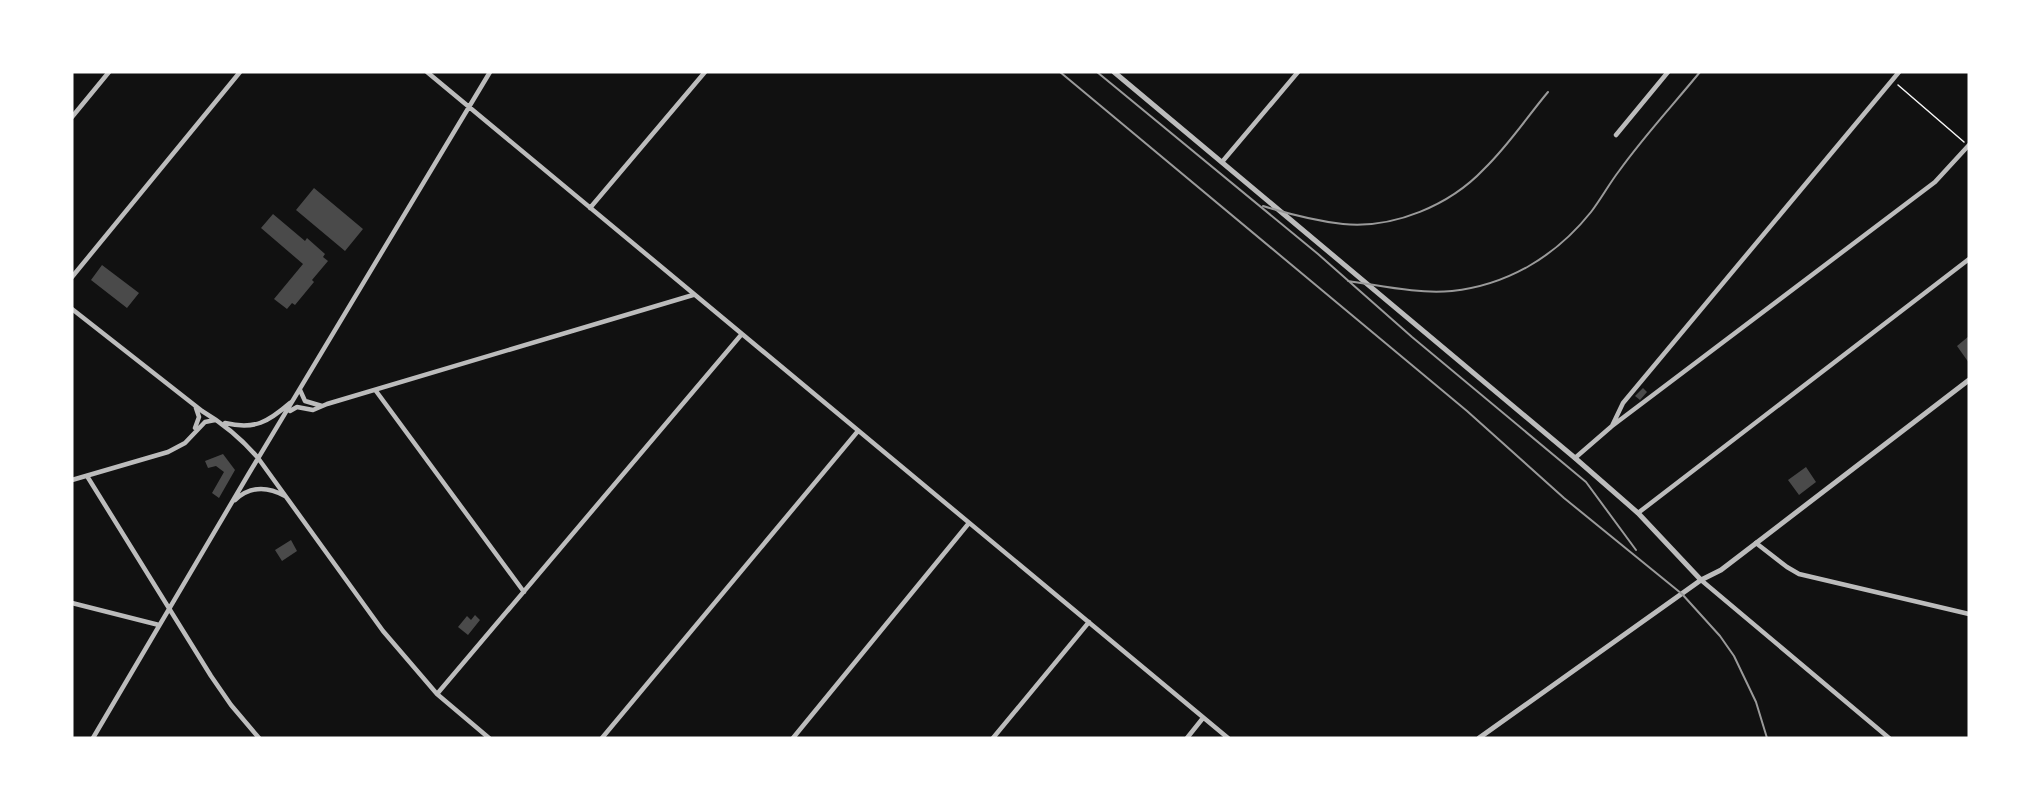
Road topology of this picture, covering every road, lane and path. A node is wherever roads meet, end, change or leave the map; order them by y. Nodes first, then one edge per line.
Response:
1 (109, 72) edge
2 (240, 72) edge
3 (427, 72) edge
4 (490, 72) edge
5 (705, 72) edge
6 (1114, 72) edge
7 (1298, 72) edge
8 (1668, 72) edge
9 (1899, 72) edge
10 (1892, 80) junction
11 (469, 106) junction
12 (72, 117) edge
13 (1616, 135) dead end
14 (1969, 146) edge
15 (1222, 162) junction
16 (590, 208) junction
17 (1969, 259) edge
18 (72, 278) edge
19 (693, 295) junction
20 (73, 311) edge
21 (741, 334) junction
22 (1969, 380) edge
23 (300, 390) junction
24 (376, 391) junction
25 (294, 399) junction
26 (195, 405) junction
27 (322, 406) junction
28 (287, 412) junction
29 (220, 422) junction
30 (1612, 426) junction
31 (194, 431) junction
32 (858, 431) junction
33 (258, 458) junction
34 (1575, 458) junction
35 (87, 476) junction
36 (72, 480) edge
37 (287, 497) junction
38 (231, 504) junction
39 (1638, 513) junction
40 (969, 523) junction
41 (1756, 543) junction
42 (1701, 580) junction
43 (524, 592) junction
44 (72, 603) edge
45 (169, 608) junction
46 (1969, 614) edge
47 (1089, 622) junction
48 (159, 625) junction
49 (437, 694) junction
50 (1203, 718) junction
51 (93, 738) edge
52 (259, 738) edge
53 (489, 738) edge
54 (602, 738) edge
55 (793, 738) edge
56 (993, 738) edge
57 (1187, 738) edge
58 (1228, 738) edge
59 (1479, 738) edge
60 (1889, 738) edge

1 - 12 street
2 - 18 street
3 - 11 street
4 - 11 street
5 - 16 street
6 - 15 street
7 - 15 street
8 - 13 street
9 - 10 street
10 - 14 path
10 - 30 street
11 - 16 street
11 - 23 street
14 - 30 street
15 - 34 street
16 - 19 street
17 - 39 street
19 - 21 street
19 - 24 street
20 - 26 street
21 - 32 street
21 - 43 street
22 - 41 street
23 - 25 street
23 - 27 street
24 - 27 street
24 - 43 street
25 - 28 street
25 - 29 street
26 - 29 street
26 - 31 street
27 - 28 street
28 - 33 street
29 - 31 street
29 - 33 street
30 - 34 street
31 - 35 street
32 - 40 street
32 - 54 street
33 - 37 street
33 - 38 street
34 - 39 street
35 - 36 street
35 - 45 street
37 - 38 street
37 - 49 street
38 - 45 street
39 - 42 street
40 - 47 street
40 - 55 street
41 - 42 street
41 - 46 street
42 - 59 street
42 - 60 street
43 - 49 street
44 - 48 street
45 - 48 street
45 - 52 street
47 - 50 street
47 - 56 street
48 - 51 street
49 - 53 street
50 - 57 street
50 - 58 street

